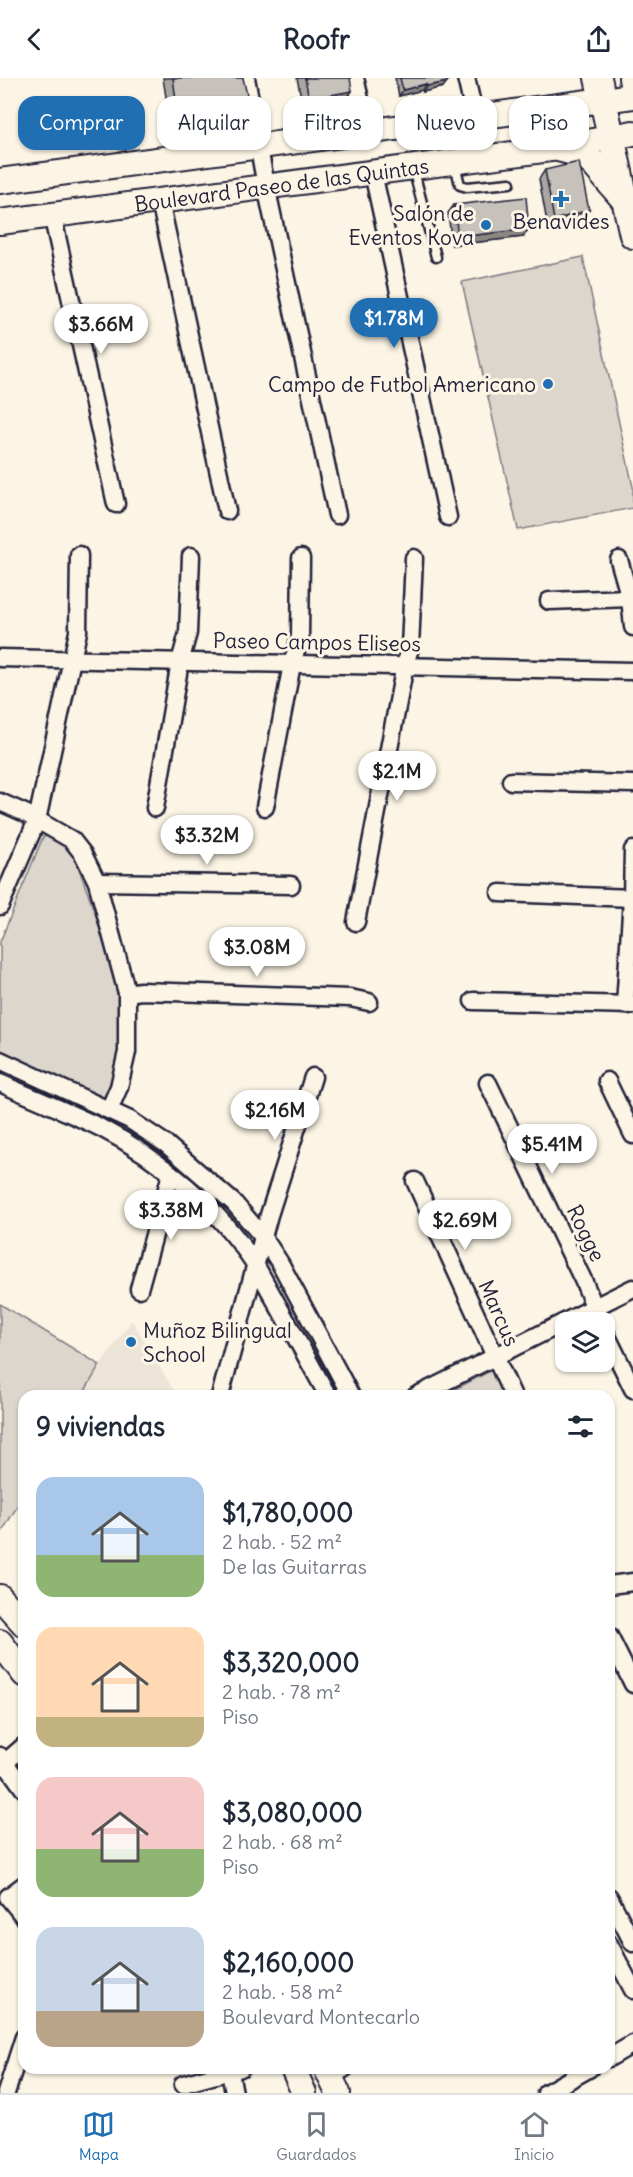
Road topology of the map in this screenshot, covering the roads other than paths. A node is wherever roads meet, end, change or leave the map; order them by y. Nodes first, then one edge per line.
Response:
1 (246, 78) edge
2 (355, 78) edge
3 (466, 78) edge
4 (632, 78) edge
5 (633, 84) edge
6 (601, 89) edge
7 (250, 96) edge
8 (359, 96) edge
9 (470, 96) edge
10 (633, 96) edge
11 (497, 112) edge
12 (623, 135) edge
13 (589, 141) edge
14 (237, 150) edge
15 (260, 150) edge
16 (537, 150) edge
17 (568, 150) edge
18 (455, 162) junction
19 (413, 168) junction
20 (373, 173) junction
21 (0, 181) edge
22 (510, 183) dead end
23 (266, 186) junction
24 (625, 200) junction
25 (160, 201) junction
26 (52, 214) junction
27 (0, 222) edge
28 (633, 235) edge
29 (436, 257) dead end
30 (116, 504) dead end
31 (227, 512) dead end
32 (337, 515) dead end
33 (447, 518) dead end
34 (79, 555) dead end
35 (191, 556) dead end
36 (301, 558) dead end
37 (414, 558) dead end
38 (619, 560) dead end
39 (630, 598) junction
40 (549, 601) dead end
41 (633, 627) edge
42 (0, 658) edge
43 (72, 659) junction
44 (180, 662) junction
45 (292, 664) junction
46 (405, 665) junction
47 (633, 671) edge
48 (511, 781) dead end
49 (633, 784) edge
50 (0, 802) edge
51 (266, 807) dead end
52 (155, 808) dead end
53 (37, 820) junction
54 (633, 850) edge
55 (97, 882) junction
56 (291, 885) dead end
57 (500, 893) dead end
58 (633, 897) edge
59 (0, 906) edge
60 (356, 922) dead end
61 (127, 993) junction
62 (473, 1000) dead end
63 (369, 1002) dead end
64 (629, 1005) edge
65 (0, 1060) edge
66 (313, 1077) dead end
67 (607, 1081) dead end
68 (0, 1083) edge
69 (488, 1083) dead end
70 (109, 1110) junction
71 (633, 1135) edge
72 (171, 1174) junction
73 (415, 1181) dead end
74 (263, 1237) junction
75 (255, 1264) junction
76 (633, 1288) edge
77 (139, 1289) dead end
78 (594, 1306) junction
79 (596, 1312) edge
80 (615, 1352) edge
81 (494, 1357) junction
82 (633, 1389) edge
83 (222, 1390) edge
84 (325, 1390) edge
85 (348, 1390) edge
86 (428, 1390) edge
87 (510, 1390) edge
88 (633, 1582) edge
89 (615, 1584) edge
90 (0, 1597) edge
91 (18, 1615) edge
92 (0, 1642) edge
93 (615, 1648) edge
94 (18, 1666) edge
95 (633, 1684) edge
96 (18, 1750) edge
97 (2, 1762) edge
98 (18, 1782) edge
99 (18, 1890) edge
100 (615, 1909) edge
101 (18, 1910) edge
102 (624, 1926) junction
103 (615, 1931) edge
104 (633, 1943) edge
105 (615, 1956) edge
106 (633, 1990) edge
107 (633, 2044) edge
108 (615, 2054) edge
109 (18, 2056) edge
110 (0, 2063) edge
111 (218, 2074) edge
112 (235, 2074) edge
113 (296, 2074) edge
114 (579, 2074) edge
115 (184, 2082) edge
116 (9, 2085) edge
117 (234, 2093) edge
118 (304, 2093) edge
119 (546, 2093) edge

1 - 7 street
2 - 8 street
3 - 9 street
4 - 5 main road
6 - 10 main road, Boulevard Paseo de las Quintas
6 - 11 main road, Boulevard Paseo de las Quintas
6 - 12 main road
12 - 13 main road, Boulevard Paseo de las Quintas
12 - 24 main road
14 - 21 main road, Boulevard Paseo de las Quintas
15 - 23 street
16 - 18 main road, Boulevard Paseo de las Quintas
17 - 24 main road
18 - 19 main road, Boulevard Paseo de las Quintas
18 - 22 lane
19 - 20 main road, Boulevard Paseo de las Quintas
19 - 29 lane
20 - 23 main road, Boulevard Paseo de las Quintas
20 - 33 street
23 - 25 main road, Boulevard Paseo de las Quintas
23 - 32 street
24 - 28 main road
25 - 26 main road, Boulevard Paseo de las Quintas
25 - 31 street
26 - 27 main road, Boulevard Paseo de las Quintas
26 - 30 street
34 - 43 street
35 - 44 street
36 - 45 street
37 - 46 street
38 - 39 street
39 - 40 street
39 - 41 street
42 - 43 street, Paseo Campos Eliseos
43 - 44 street, Paseo Campos Eliseos
43 - 53 street
44 - 45 street, Paseo Campos Eliseos
44 - 52 street
45 - 46 street, Paseo Campos Eliseos
45 - 51 street
46 - 47 street, Paseo Campos Eliseos
46 - 60 street
48 - 49 street
50 - 53 street
53 - 55 street
53 - 59 street
54 - 58 street
55 - 56 street
55 - 61 street
57 - 58 street
58 - 64 street
61 - 63 street
61 - 70 street
62 - 64 street
65 - 70 street
66 - 74 street
67 - 71 street
68 - 72 street
69 - 78 street, Rogge
70 - 74 street
72 - 75 street
72 - 77 street
73 - 81 street, Marcus
74 - 75 street
74 - 85 street
75 - 83 street
75 - 84 street
76 - 78 street
78 - 79 street, Rogge
78 - 81 street
80 - 82 street
81 - 86 street
81 - 87 street, Marcus
88 - 89 street
90 - 91 main road
92 - 94 main road
93 - 95 street
96 - 97 street
97 - 98 street
99 - 101 street
100 - 102 street
102 - 103 street
102 - 104 street
105 - 106 street
107 - 108 street
109 - 116 street
110 - 116 street
111 - 115 street
112 - 117 street
113 - 118 main road
114 - 119 street

